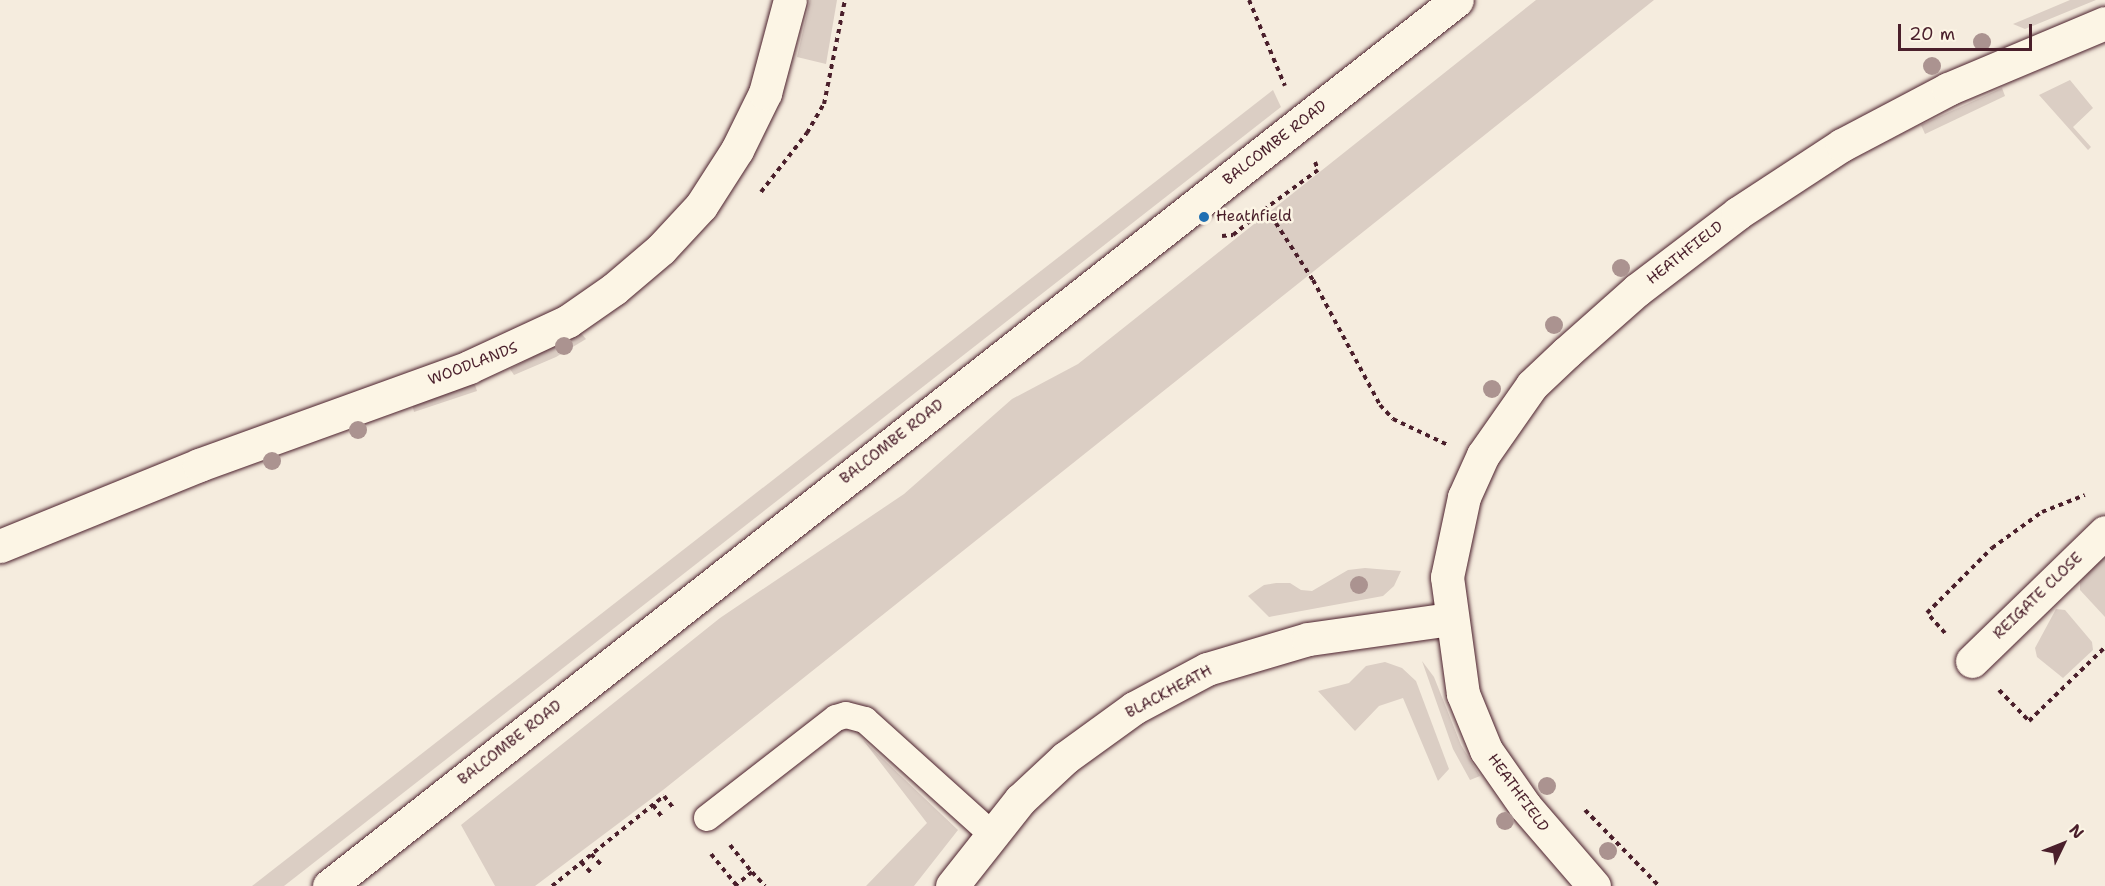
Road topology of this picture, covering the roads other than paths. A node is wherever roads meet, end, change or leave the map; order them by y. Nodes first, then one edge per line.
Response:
1 (790, 0) edge
2 (1457, 0) edge
3 (2105, 23) edge
4 (2105, 532) edge
5 (0, 546) edge
6 (1451, 619) junction
7 (1972, 661) road end
8 (707, 818) dead end
9 (994, 836) junction
10 (329, 886) edge
11 (952, 886) edge
12 (1594, 886) edge

1 - 5 street, WOODLANDS
2 - 10 street, BALCOMBE ROAD
3 - 6 street, HEATHFIELD
4 - 7 street, REIGATE CLOSE
6 - 9 street, BLACKHEATH
6 - 12 street, HEATHFIELD
8 - 9 lane
9 - 11 street, BLACKHEATH

